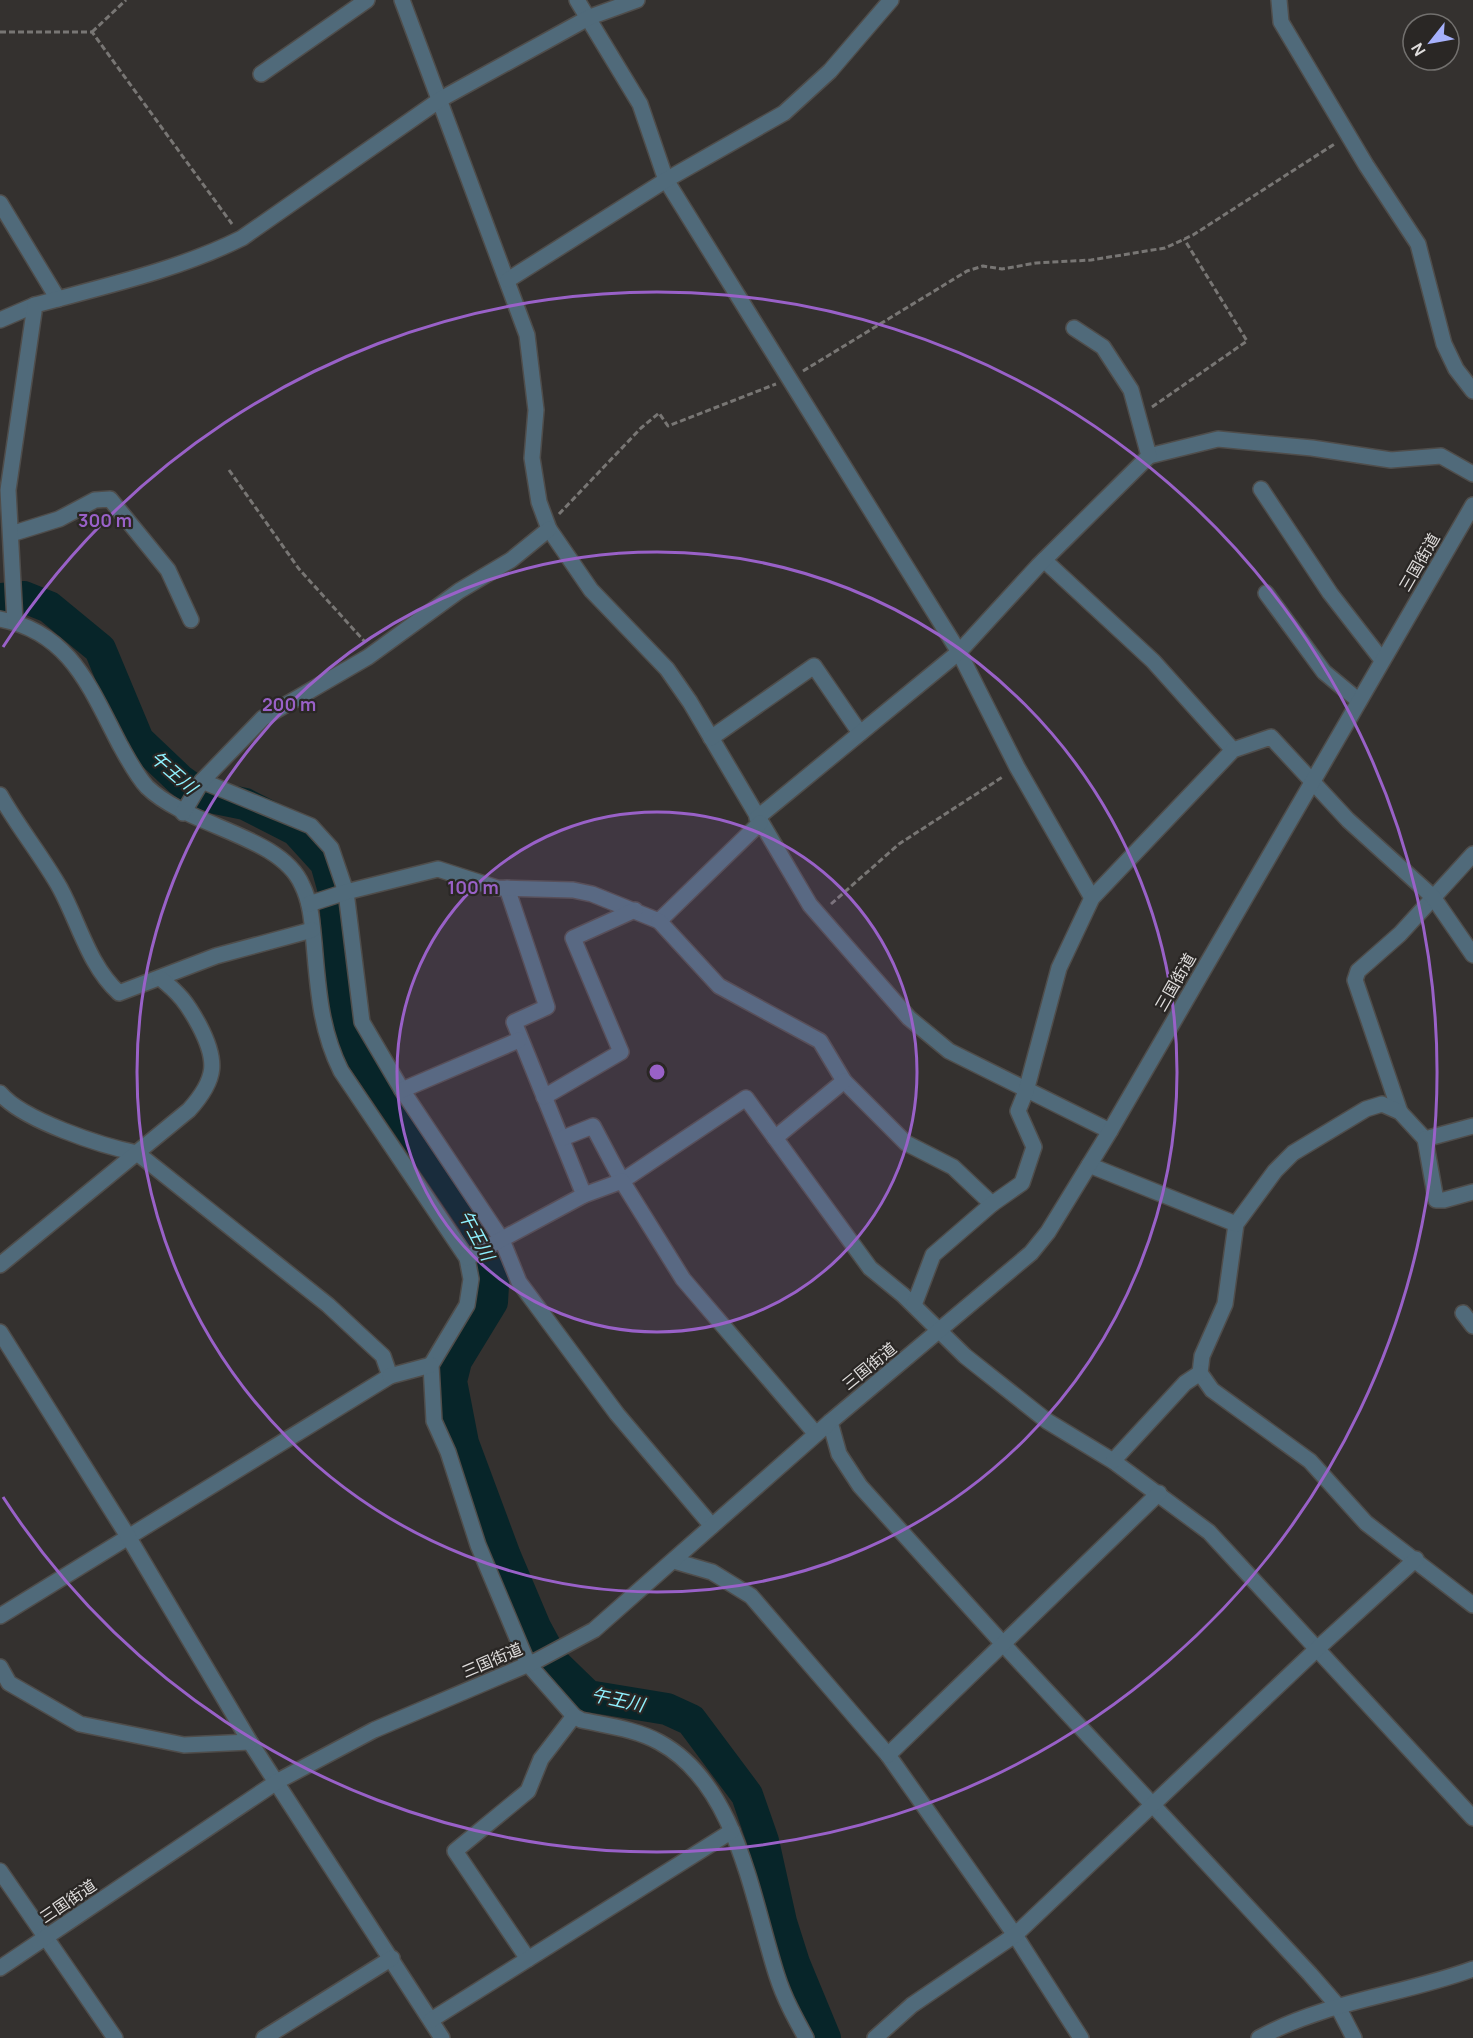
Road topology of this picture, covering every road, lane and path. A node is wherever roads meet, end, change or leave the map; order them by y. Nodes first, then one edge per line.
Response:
1 (126, 0) edge
2 (367, 0) edge
3 (402, 0) edge
4 (577, 0) edge
5 (637, 0) edge
6 (891, 0) edge
7 (1279, 0) edge
8 (590, 17) junction
9 (0, 32) edge
10 (92, 32) junction
11 (261, 74) dead end
12 (441, 99) junction
13 (1348, 135) junction
14 (666, 180) junction
15 (0, 202) edge
16 (242, 238) junction
17 (1184, 239) junction
18 (508, 280) junction
19 (58, 299) junction
20 (35, 305) junction
21 (0, 320) edge
22 (1074, 328) dead end
23 (791, 379) junction
24 (1473, 391) edge
25 (1139, 417) junction
26 (1149, 456) junction
27 (229, 470) dead end
28 (1473, 474) edge
29 (1261, 489) dead end
30 (1473, 505) edge
31 (548, 527) junction
32 (11, 534) junction
33 (1044, 560) junction
34 (1266, 593) dead end
35 (10, 618) edge
36 (191, 620) dead end
37 (374, 652) junction
38 (959, 652) junction
39 (1382, 660) junction
40 (1359, 701) junction
41 (860, 733) junction
42 (711, 738) junction
43 (1233, 750) junction
44 (1017, 767) junction
45 (202, 781) junction
46 (1311, 781) junction
47 (0, 795) edge
48 (184, 810) junction
49 (759, 820) junction
50 (1473, 854) edge
51 (507, 888) junction
52 (346, 892) junction
53 (1433, 897) junction
54 (1092, 898) junction
55 (313, 903) junction
56 (635, 910) junction
57 (819, 915) junction
58 (658, 921) junction
59 (312, 930) junction
60 (1473, 955) edge
61 (160, 978) junction
62 (519, 1040) junction
63 (844, 1081) junction
64 (402, 1090) junction
65 (1026, 1091) junction
66 (0, 1093) edge
67 (544, 1097) junction
68 (1400, 1112) junction
69 (1473, 1126) edge
70 (1110, 1131) junction
71 (563, 1138) junction
72 (775, 1138) junction
73 (1425, 1139) junction
74 (136, 1153) junction
75 (1089, 1165) junction
76 (622, 1181) junction
77 (1473, 1192) edge
78 (584, 1195) junction
79 (992, 1204) junction
80 (1236, 1224) junction
81 (502, 1240) junction
82 (469, 1257) junction
83 (0, 1265) edge
84 (914, 1305) junction
85 (1463, 1312) dead end
86 (1473, 1326) edge
87 (942, 1330) junction
88 (0, 1332) edge
89 (431, 1365) junction
90 (1200, 1372) junction
91 (390, 1376) junction
92 (830, 1422) junction
93 (816, 1434) junction
94 (1113, 1461) junction
95 (1159, 1493) junction
96 (712, 1526) junction
97 (129, 1538) junction
98 (674, 1560) junction
99 (1416, 1560) junction
100 (1473, 1605) edge
101 (0, 1616) edge
102 (1004, 1645) junction
103 (1318, 1648) junction
104 (532, 1662) junction
105 (0, 1667) edge
106 (574, 1716) junction
107 (250, 1742) junction
108 (888, 1755) junction
109 (278, 1781) junction
110 (1153, 1804) junction
111 (1473, 1818) edge
112 (732, 1831) junction
113 (0, 1871) edge
114 (1015, 1935) junction
115 (46, 1938) junction
116 (392, 1958) junction
117 (528, 1959) junction
118 (0, 1968) edge
119 (1473, 1969) edge
120 (1337, 2005) junction
121 (431, 2020) junction
122 (115, 2038) edge
123 (264, 2038) edge
124 (442, 2038) edge
125 (806, 2038) edge
126 (875, 2038) edge
127 (1081, 2038) edge
128 (1259, 2038) edge
129 (1354, 2038) edge

1 - 10 path
2 - 11 street
3 - 12 street
4 - 8 street
5 - 8 street
6 - 14 street
7 - 13 street
8 - 12 street
8 - 14 street
9 - 10 path
10 - 16 path
12 - 16 street
12 - 18 street
13 - 17 path
13 - 24 street
14 - 18 street
14 - 23 street
15 - 19 street
16 - 19 street
17 - 23 path
17 - 25 path
18 - 31 street
19 - 20 street
20 - 21 street
20 - 32 street
22 - 25 street
23 - 31 path
23 - 38 street
25 - 26 street
26 - 28 street
26 - 33 street
27 - 37 path
29 - 39 street
30 - 39 street, 三国街道
31 - 37 street
31 - 42 street
32 - 35 street
32 - 36 street
33 - 38 street
33 - 43 street
34 - 40 street
35 - 48 street
37 - 45 street
38 - 41 street
38 - 44 street
39 - 40 street, 三国街道
40 - 46 street, 三国街道
41 - 42 street
41 - 49 street
42 - 49 street
43 - 46 street
43 - 54 street
44 - 54 street
44 - 57 path
45 - 48 street
45 - 52 street
46 - 53 street
46 - 70 street, 三国街道
47 - 61 street
48 - 55 street
49 - 57 street
49 - 58 street
50 - 53 street
51 - 52 street
51 - 56 street
51 - 62 street
52 - 55 street
52 - 64 street
53 - 60 street
53 - 68 street
54 - 65 street
55 - 59 street
56 - 58 street
56 - 67 street
57 - 65 street
58 - 63 street
59 - 61 street
59 - 82 street
61 - 74 street
62 - 64 street
62 - 67 street
63 - 72 street
63 - 79 street
64 - 81 street
65 - 70 street
65 - 79 street
66 - 74 street
67 - 71 street
68 - 73 street
68 - 80 street
69 - 73 street
70 - 75 street, 三国街道
71 - 76 street
71 - 78 street
72 - 76 street
72 - 84 street
73 - 77 street
74 - 83 street
74 - 91 street
75 - 80 street
75 - 87 street, 三国街道
76 - 78 street
76 - 93 street
78 - 81 street
79 - 84 street
80 - 90 street
81 - 82 street
81 - 96 street
82 - 89 street
84 - 87 street
85 - 86 street
87 - 92 street, 三国街道
87 - 94 street
88 - 97 street
89 - 91 street
89 - 104 street
90 - 94 street
90 - 99 street
91 - 97 street
92 - 93 street, 三国街道
92 - 102 street
93 - 96 street, 三国街道
94 - 95 street
95 - 102 street
95 - 103 street
96 - 98 street, 三国街道
97 - 101 street
97 - 107 street
98 - 104 street, 三国街道
98 - 108 street
99 - 100 street
99 - 103 street
102 - 108 street
102 - 110 street
103 - 110 street
103 - 111 street
104 - 106 street
104 - 109 street, 三国街道
105 - 107 street
106 - 112 street
106 - 117 street
107 - 109 street
108 - 114 street
109 - 115 street, 三国街道
109 - 116 street
110 - 114 street
110 - 120 street
112 - 117 street
112 - 125 street
113 - 115 street
114 - 126 street
114 - 127 street
115 - 118 street, 三国街道
115 - 122 street
116 - 121 street
116 - 123 street
117 - 121 street
119 - 120 street
120 - 128 street
120 - 129 street
121 - 124 street

